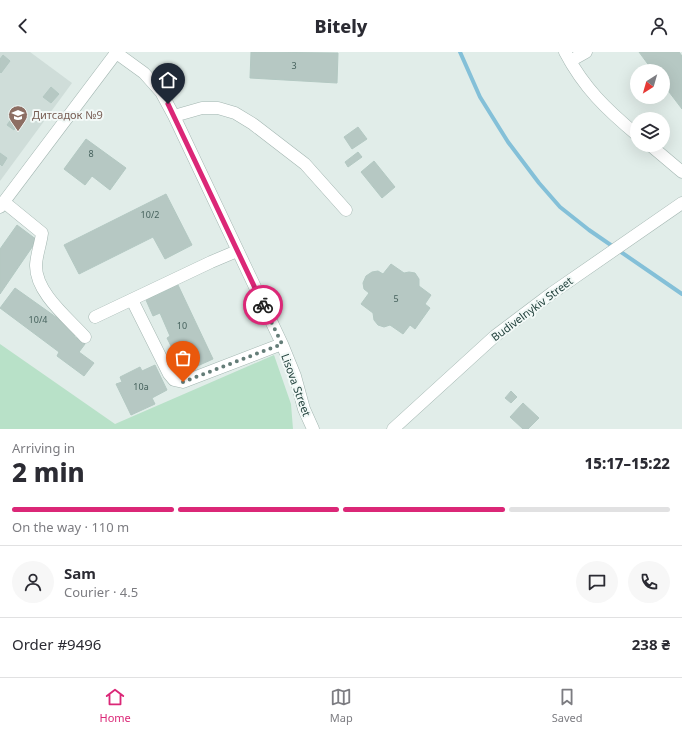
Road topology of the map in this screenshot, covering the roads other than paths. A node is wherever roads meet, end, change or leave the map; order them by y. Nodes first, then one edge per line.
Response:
1 (116, 52) edge
2 (586, 52) edge
3 (568, 57) edge
4 (174, 116) junction
5 (630, 129) edge
6 (658, 152) edge
7 (682, 172) edge
8 (682, 203) edge
9 (2, 205) edge
10 (346, 210) dead end
11 (237, 251) junction
12 (132, 300) junction
13 (95, 317) dead end
14 (85, 337) dead end
15 (282, 344) junction
16 (313, 429) edge
17 (393, 429) edge

1 - 4 street, Lisova Street
1 - 9 street
2 - 3 street
3 - 5 street
4 - 10 street
4 - 11 street, Lisova Street
6 - 7 street
8 - 17 street, Budivelnykiv Street
9 - 14 street
11 - 12 street
11 - 15 street, Lisova Street
12 - 13 street
12 - 15 street
15 - 16 street, Lisova Street

